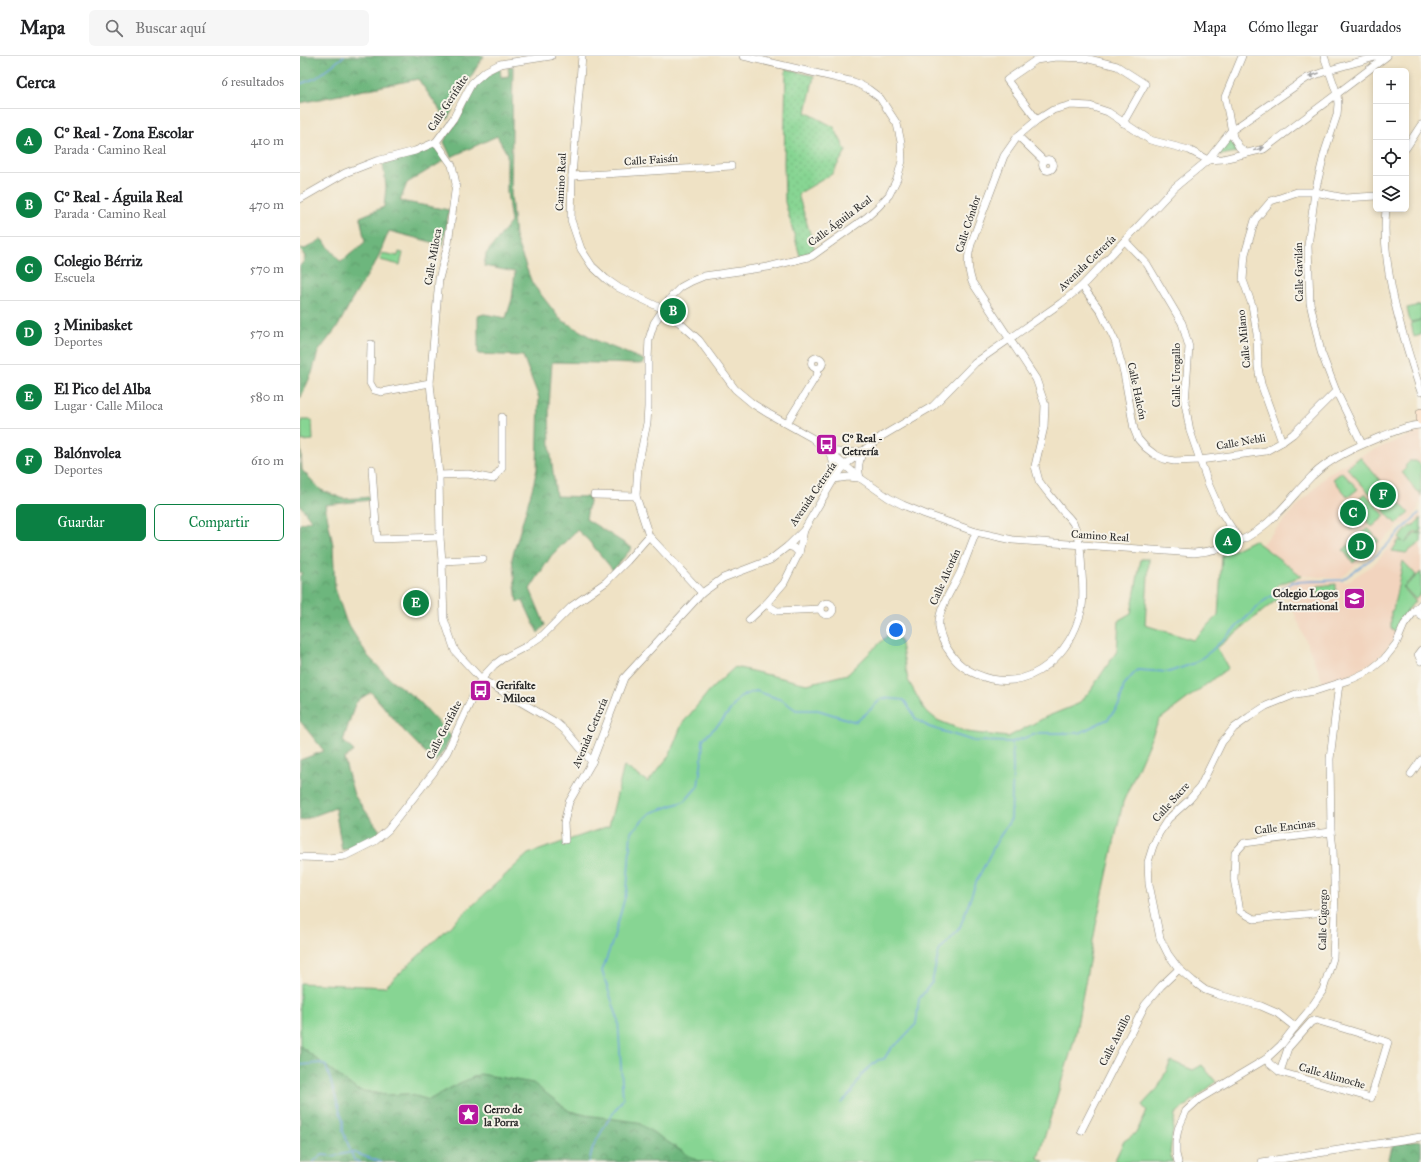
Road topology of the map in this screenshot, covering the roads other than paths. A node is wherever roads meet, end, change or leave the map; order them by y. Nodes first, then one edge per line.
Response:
1 (551, 56) edge
2 (582, 56) edge
3 (743, 56) edge
4 (1242, 56) edge
5 (1324, 56) edge
6 (1379, 56) edge
7 (1387, 56) edge
8 (1329, 70) junction
9 (1337, 94) junction
10 (1037, 120) junction
11 (1123, 123) junction
12 (1421, 125) edge
13 (1231, 131) junction
14 (1018, 136) junction
15 (436, 142) junction
16 (1409, 143) edge
17 (1246, 153) junction
18 (1208, 160) junction
19 (1044, 161) dead end
20 (731, 166) dead end
21 (572, 176) junction
22 (1315, 192) junction
23 (1373, 196) edge
24 (300, 199) edge
25 (1386, 212) edge
26 (1125, 241) junction
27 (1082, 286) junction
28 (663, 309) junction
29 (1009, 338) junction
30 (371, 344) dead end
31 (817, 369) dead end
32 (430, 383) junction
33 (1336, 391) junction
34 (1421, 392) edge
35 (1421, 414) edge
36 (502, 417) dead end
37 (1421, 420) edge
38 (787, 423) junction
39 (1421, 425) edge
40 (1405, 428) junction
41 (1282, 442) junction
42 (1362, 444) junction
43 (828, 451) junction
44 (863, 451) junction
45 (1200, 460) junction
46 (845, 465) junction
47 (372, 470) dead end
48 (439, 475) junction
49 (860, 478) junction
50 (834, 479) junction
51 (594, 495) dead end
52 (636, 496) junction
53 (804, 530) junction
54 (976, 532) junction
55 (648, 536) junction
56 (440, 537) junction
57 (1240, 541) junction
58 (788, 546) junction
59 (1080, 546) junction
60 (799, 553) junction
61 (483, 559) dead end
62 (442, 562) junction
63 (702, 593) junction
64 (766, 604) junction
65 (1418, 607) edge
66 (821, 609) dead end
67 (1421, 616) edge
68 (749, 620) dead end
69 (1421, 650) edge
70 (1421, 661) edge
71 (481, 679) junction
72 (1339, 683) junction
73 (1421, 760) edge
74 (592, 762) junction
75 (1411, 774) dead end
76 (1331, 832) junction
77 (565, 840) dead end
78 (300, 857) edge
79 (1336, 911) junction
80 (1179, 969) junction
81 (1296, 1027) junction
82 (1266, 1059) junction
83 (1280, 1072) junction
84 (1081, 1130) dead end
85 (1421, 1137) edge
86 (1178, 1162) edge
87 (1262, 1162) edge

1 - 15 street, Calle Gerifalte
2 - 21 street, Camino Real
3 - 28 street, Calle Águila Real
4 - 13 street
5 - 8 street, Calle Gavilán
6 - 8 street, Avenida Cetrería
7 - 9 street
8 - 9 street, Calle Gavilán
8 -> 13 street, Avenida Cetrería
17 -> 9 street
9 - 22 street, Calle Gavilán
10 - 11 street, Calle Cóndor
10 - 11 street
10 - 14 street, Calle Cóndor
11 - 18 street, Calle Cóndor
12 - 16 street
13 - 17 street
13 - 18 street, Avenida Cetrería
14 - 19 street
14 - 29 street, Calle Cóndor
15 - 24 street, Calle Gerifalte
15 - 32 street, Calle Miloca
17 - 18 street
18 - 26 street, Avenida Cetrería
20 - 21 street, Calle Faisán
21 - 28 street, Camino Real
22 - 23 street, Calle Milano
22 - 33 street, Calle Gavilán
22 - 41 street, Calle Milano
25 - 34 street
26 - 27 street, Avenida Cetrería
26 - 45 street, Calle Urogallo
27 - 29 street, Avenida Cetrería
27 - 45 street, Calle Halcón
28 - 38 street, Camino Real
28 - 52 street, Calle Águila Real
29 - 44 street, Avenida Cetrería
29 - 59 street, Calle Cóndor
30 - 32 street
31 - 38 street
32 - 48 street, Calle Miloca
33 - 41 street, Calle Nebli
33 - 42 street, Calle Gavilán
35 - 37 street
35 - 40 street, Camino Real
36 - 48 street
38 - 43 street, Camino Real
39 - 40 street, Camino Real
40 - 42 street, Camino Real
41 - 45 street, Calle Nebli
42 - 57 street, Camino Real
43 - 44 street
43 - 46 street, Camino Real
43 - 50 street
44 - 46 street, Avenida Cetrería
44 - 49 street
45 - 57 street, Calle Urogallo
46 - 49 street, Camino Real
46 - 50 street, Avenida Cetrería
47 - 56 street
48 - 56 street, Calle Miloca
49 - 50 street
49 - 54 street, Camino Real
50 - 53 street, Avenida Cetrería
51 - 52 street
52 - 55 street, Calle Águila Real
53 - 58 street, Avenida Cetrería
53 - 60 street
54 - 59 street, Camino Real
54 - 59 street, Calle Alcotán
55 - 63 street, Calle Águila Real
55 - 71 street, Calle Gerifalte
56 - 62 street, Calle Miloca
57 - 59 street, Camino Real
58 - 60 street
58 - 63 street, Avenida Cetrería
60 - 64 street
61 - 62 street
62 - 71 street, Calle Miloca
63 - 74 street, Avenida Cetrería
64 - 66 street
64 - 68 street
65 - 67 street
65 - 72 street, Calle Sacre
69 - 70 street
71 - 74 street, Calle Miloca
71 - 78 street, Calle Gerifalte
72 - 76 street, Calle Cigorgo
72 - 80 street, Calle Sacre
73 - 75 street
74 - 77 street, Avenida Cetrería
76 - 79 street, Calle Cigorgo
76 - 79 street, Calle Encinas
79 - 81 street, Calle Cigorgo
80 - 81 street, Calle Sacre
80 - 84 street, Calle Autillo
81 - 82 street, Calle Cigorgo
82 - 83 street, Calle Alimoche
82 - 86 street, Calle Cigorgo
83 - 83 street, Calle Alimoche
85 - 87 street

